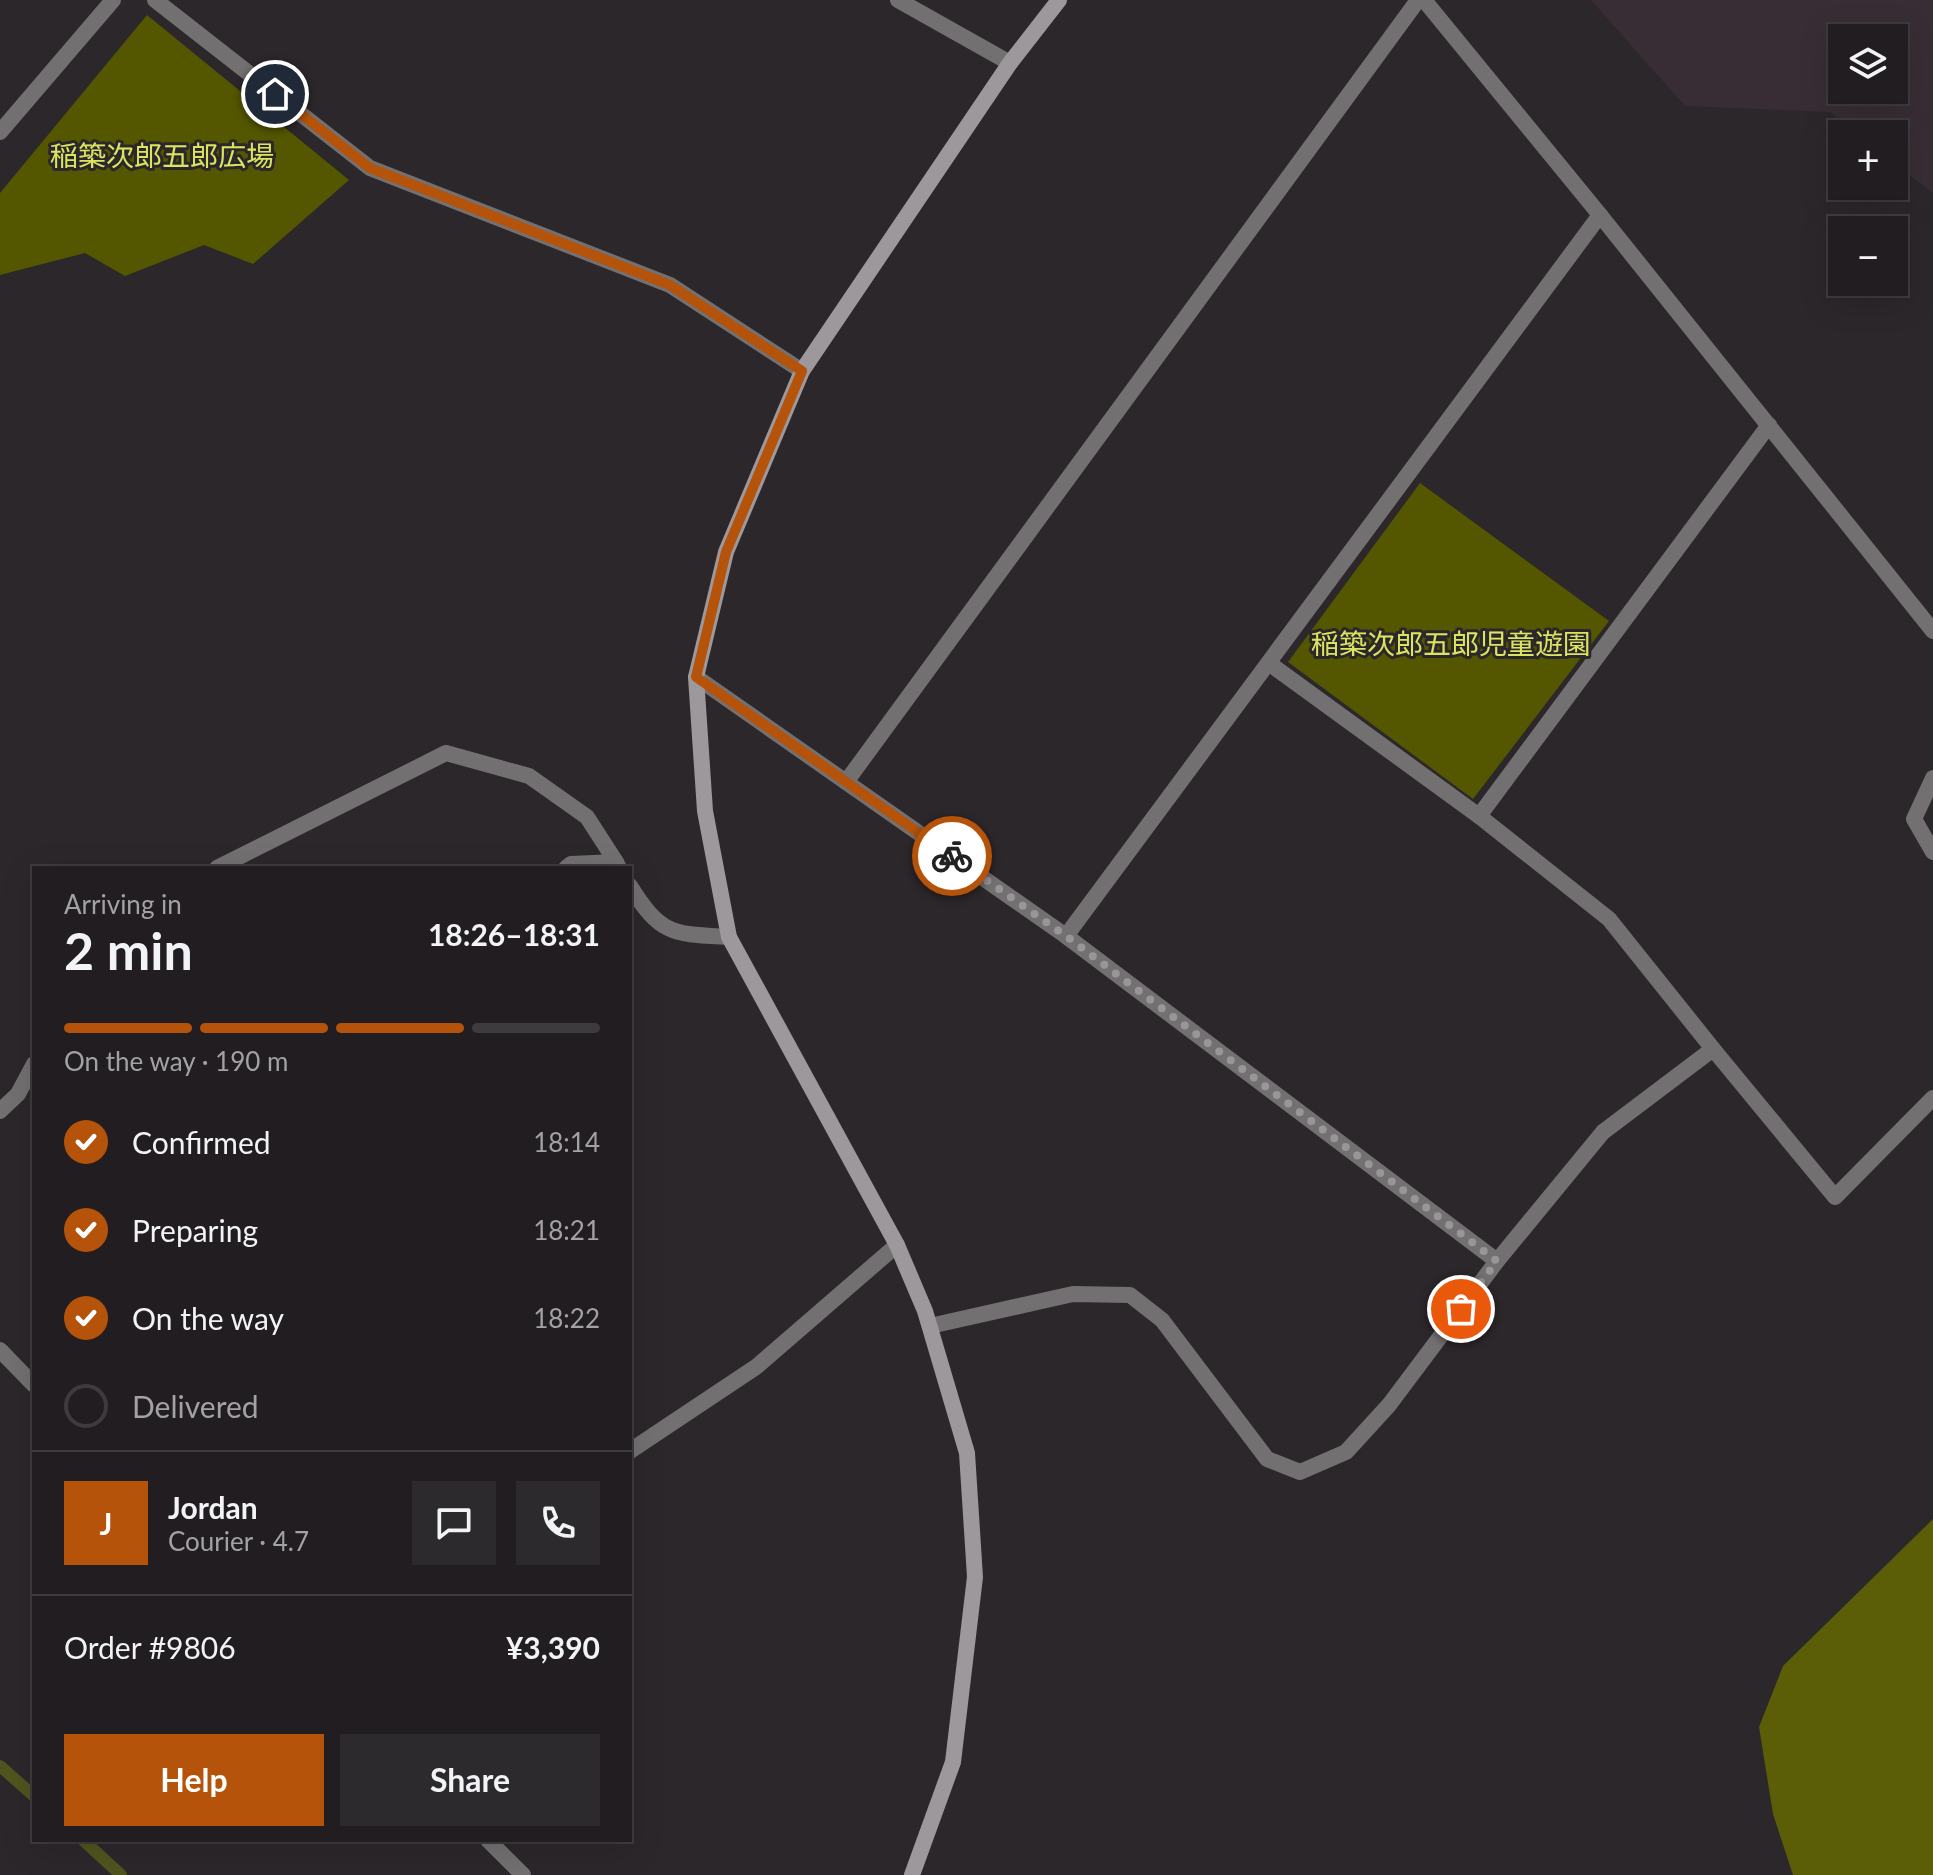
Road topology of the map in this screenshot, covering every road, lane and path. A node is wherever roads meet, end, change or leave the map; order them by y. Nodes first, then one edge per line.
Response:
1 (113, 0) edge
2 (155, 0) edge
3 (898, 0) edge
4 (1059, 0) edge
5 (1418, 0) edge
6 (1424, 0) edge
7 (1010, 63) junction
8 (0, 132) edge
9 (1600, 215) junction
10 (802, 371) junction
11 (1769, 425) junction
12 (1933, 631) edge
13 (1270, 664) junction
14 (696, 677) junction
15 (1933, 778) edge
16 (846, 782) junction
17 (1479, 816) junction
18 (1933, 852) edge
19 (617, 865) edge
20 (221, 866) edge
21 (568, 866) edge
22 (632, 889) edge
23 (1066, 936) junction
24 (729, 937) junction
25 (1713, 1049) junction
26 (32, 1072) edge
27 (26, 1096) edge
28 (1933, 1098) edge
29 (0, 1111) edge
30 (897, 1245) junction
31 (1497, 1261) junction
32 (930, 1326) junction
33 (0, 1350) edge
34 (32, 1383) edge
35 (632, 1450) edge
36 (490, 1842) edge
37 (523, 1875) edge
38 (912, 1875) edge

1 - 8 street
2 - 10 street
3 - 7 street
4 - 7 street
5 - 16 street
6 - 9 street
7 - 10 street
9 - 11 street
9 - 13 street
10 - 14 street
11 - 12 street
11 - 17 street
13 - 17 street
13 - 23 street
14 - 16 street
14 - 24 street
15 - 18 street
16 - 23 street
17 - 25 street
19 - 20 street
19 - 21 street
22 - 24 street
23 - 31 street
24 - 30 street
25 - 28 street
25 - 31 street
26 - 27 street
27 - 29 street
30 - 32 street
30 - 35 street
31 - 32 street
32 - 38 street
33 - 34 street
36 - 37 street

